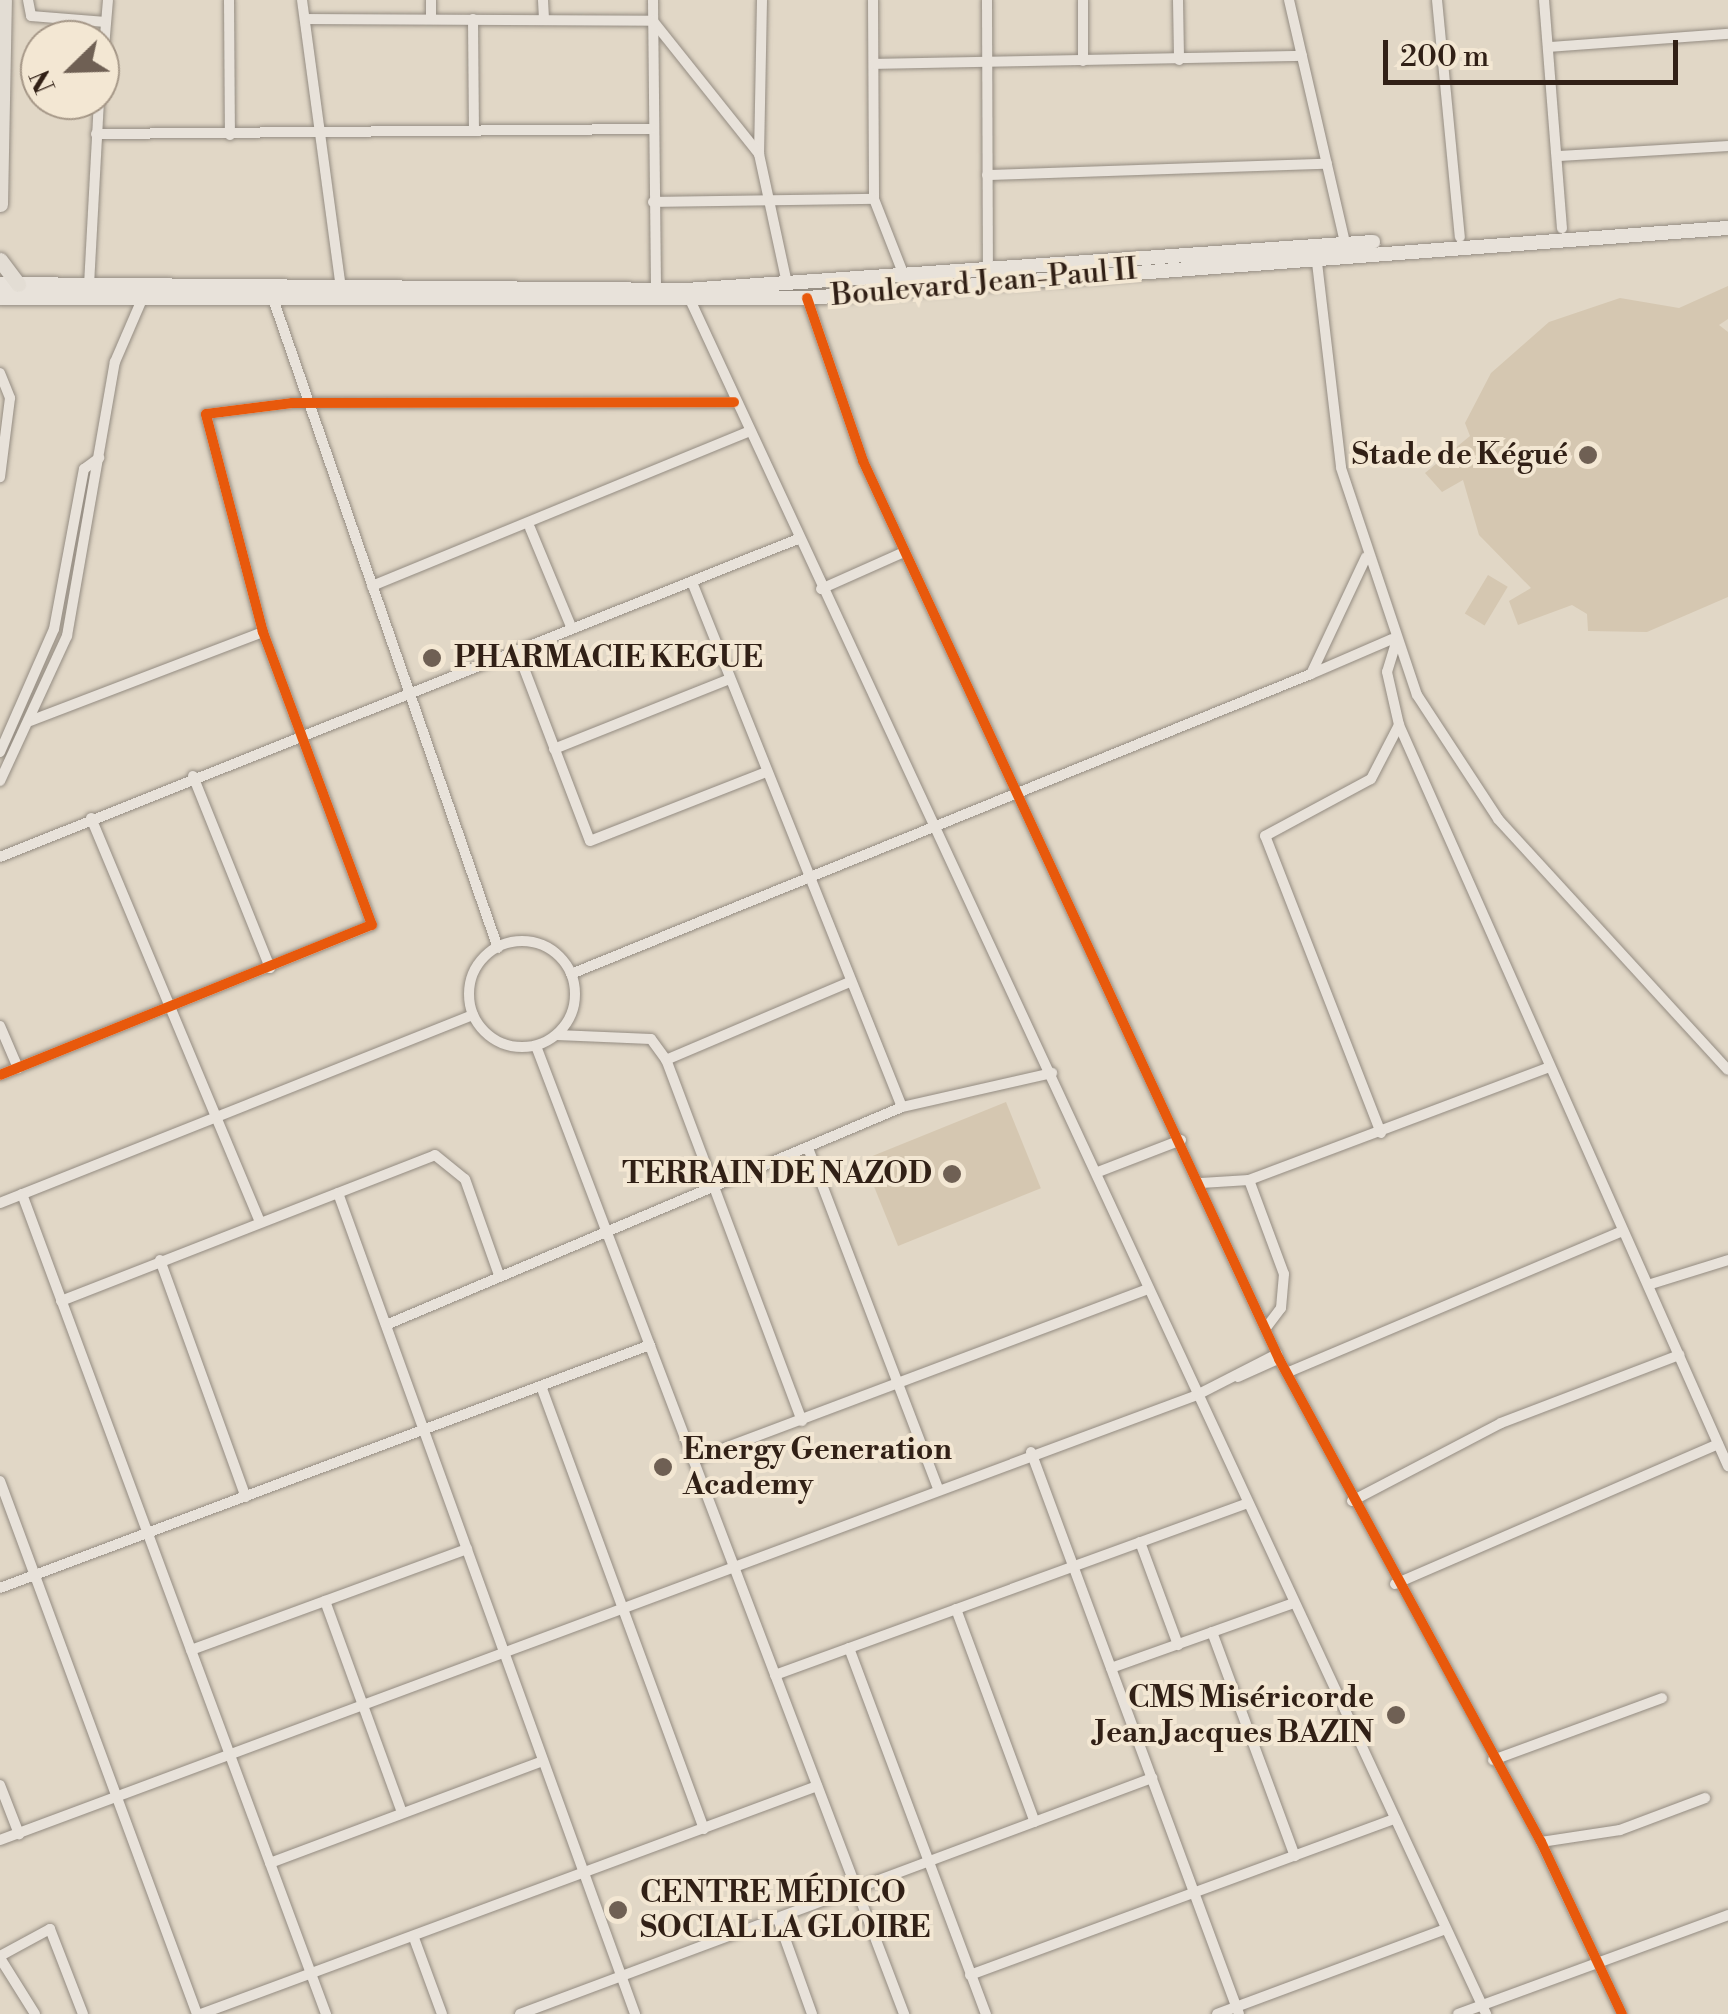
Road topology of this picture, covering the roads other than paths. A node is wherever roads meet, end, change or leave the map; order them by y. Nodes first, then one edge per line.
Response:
1 (4, 0) edge
2 (28, 0) edge
3 (229, 0) edge
4 (302, 0) edge
5 (431, 0) edge
6 (543, 0) edge
7 (652, 0) edge
8 (762, 0) edge
9 (874, 0) edge
10 (986, 0) edge
11 (1083, 0) edge
12 (1178, 0) edge
13 (1289, 0) edge
14 (1438, 0) edge
15 (1544, 0) edge
16 (544, 18) junction
17 (305, 19) junction
18 (431, 19) junction
19 (473, 19) junction
20 (81, 20) edge
21 (652, 20) junction
22 (1728, 34) edge
23 (1549, 47) junction
24 (1302, 56) junction
25 (1178, 60) junction
26 (1083, 61) junction
27 (987, 62) junction
28 (874, 64) junction
29 (98, 120) edge
30 (652, 129) junction
31 (474, 130) junction
32 (320, 132) junction
33 (96, 134) junction
34 (230, 135) junction
35 (1728, 146) edge
36 (759, 154) junction
37 (1560, 156) junction
38 (1327, 164) junction
39 (987, 176) junction
40 (874, 200) junction
41 (653, 202) junction
42 (767, 203) junction
43 (0, 204) edge
44 (1728, 218) edge
45 (1562, 228) junction
46 (1728, 228) edge
47 (1460, 237) junction
48 (1344, 243) junction
49 (1316, 251) junction
50 (0, 260) edge
51 (988, 272) junction
52 (905, 279) junction
53 (0, 284) edge
54 (18, 284) junction
55 (787, 284) junction
56 (89, 285) junction
57 (341, 289) junction
58 (656, 291) junction
59 (271, 293) junction
60 (687, 296) junction
61 (143, 297) junction
62 (0, 298) edge
63 (807, 298) junction
64 (0, 373) edge
65 (734, 402) junction
66 (306, 403) junction
67 (748, 432) junction
68 (99, 458) junction
69 (0, 477) edge
70 (530, 528) junction
71 (798, 540) junction
72 (904, 552) junction
73 (1366, 556) junction
74 (692, 582) junction
75 (372, 586) junction
76 (822, 589) junction
77 (572, 629) junction
78 (263, 632) junction
79 (1394, 642) junction
80 (517, 650) junction
81 (1311, 674) junction
82 (728, 680) junction
83 (409, 690) junction
84 (29, 722) junction
85 (1399, 725) junction
86 (303, 733) junction
87 (554, 749) junction
88 (0, 752) edge
89 (766, 772) junction
90 (193, 776) junction
91 (0, 782) edge
92 (1018, 798) junction
93 (91, 818) junction
94 (931, 824) junction
95 (0, 857) edge
96 (808, 875) junction
97 (498, 948) junction
98 (270, 968) junction
99 (572, 974) junction
100 (850, 982) junction
101 (167, 1009) junction
102 (473, 1015) junction
103 (0, 1026) edge
104 (557, 1035) junction
105 (536, 1046) junction
106 (666, 1060) junction
107 (18, 1068) junction
108 (1546, 1068) junction
109 (1728, 1070) edge
110 (1052, 1073) junction
111 (0, 1075) edge
112 (902, 1107) junction
113 (214, 1114) junction
114 (1381, 1133) junction
115 (1180, 1140) junction
116 (808, 1148) junction
117 (1098, 1172) junction
118 (1250, 1180) junction
119 (1201, 1183) junction
120 (710, 1188) junction
121 (338, 1193) junction
122 (22, 1194) junction
123 (0, 1202) edge
124 (259, 1220) junction
125 (606, 1231) junction
126 (1622, 1231) junction
127 (160, 1260) junction
128 (1728, 1260) edge
129 (499, 1275) junction
130 (1651, 1284) junction
131 (1148, 1288) junction
132 (61, 1300) junction
133 (386, 1325) junction
134 (1266, 1329) junction
135 (650, 1345) junction
136 (1278, 1356) junction
137 (1679, 1356) junction
138 (1292, 1372) junction
139 (541, 1386) junction
140 (898, 1387) junction
141 (1198, 1395) junction
142 (802, 1420) junction
143 (424, 1431) junction
144 (1718, 1444) junction
145 (1031, 1452) junction
146 (693, 1460) junction
147 (1728, 1466) edge
148 (0, 1481) edge
149 (938, 1488) junction
150 (246, 1497) junction
151 (1352, 1501) junction
152 (1248, 1503) junction
153 (147, 1533) junction
154 (1140, 1542) junction
155 (466, 1549) junction
156 (1073, 1566) junction
157 (734, 1568) junction
158 (35, 1575) junction
159 (1394, 1584) junction
160 (0, 1588) edge
161 (326, 1600) junction
162 (1294, 1603) junction
163 (621, 1609) junction
164 (956, 1609) junction
165 (1212, 1632) junction
166 (1178, 1645) junction
167 (849, 1648) junction
168 (191, 1650) junction
169 (504, 1653) junction
170 (1111, 1668) junction
171 (775, 1675) junction
172 (1662, 1698) dead end
173 (364, 1706) junction
174 (230, 1755) junction
175 (1493, 1760) junction
176 (543, 1761) junction
177 (1152, 1778) junction
178 (0, 1785) edge
179 (817, 1786) junction
180 (117, 1798) junction
181 (1705, 1798) dead end
182 (402, 1812) junction
183 (1395, 1819) junction
184 (1035, 1822) junction
185 (704, 1829) junction
186 (19, 1834) junction
187 (0, 1840) edge
188 (1541, 1842) junction
189 (1295, 1856) junction
190 (270, 1863) junction
191 (927, 1863) junction
192 (585, 1875) junction
193 (856, 1890) junction
194 (1194, 1893) junction
195 (1728, 1916) edge
196 (778, 1920) junction
197 (1446, 1929) junction
198 (414, 1938) junction
199 (0, 1957) edge
200 (1598, 1960) junction
201 (310, 1974) junction
202 (970, 1976) junction
203 (622, 1978) junction
204 (1238, 2010) edge
205 (1484, 2010) edge
206 (36, 2014) edge
207 (83, 2014) edge
208 (199, 2014) edge
209 (326, 2014) edge
210 (442, 2014) edge
211 (520, 2014) edge
212 (635, 2014) edge
213 (812, 2014) edge
214 (904, 2014) edge
215 (986, 2014) edge
216 (1218, 2014) edge
217 (1458, 2014) edge
218 (1622, 2014) edge

1 - 43 main road
2 - 20 street
3 - 34 street
4 - 17 street
5 - 18 street
6 - 16 street
7 - 21 street
8 - 36 street
9 - 28 street
10 - 27 street
11 - 26 street
12 - 25 street
13 - 24 street
14 - 47 street
15 - 23 street
16 - 19 street
16 - 21 street
17 - 18 street
17 - 32 street
18 - 19 street
19 - 31 street
21 - 30 street
21 - 36 street
22 - 23 street
23 - 37 street
24 - 25 street
24 - 38 street
25 - 26 street
26 - 27 street
27 - 28 street
27 - 39 street
28 - 40 street
29 - 33 street
30 - 31 street
30 - 41 street
31 - 32 street
32 - 34 street
32 - 57 street
33 - 34 street
33 - 56 street
35 - 37 street
36 - 42 street
37 - 45 street
38 - 39 street
38 - 48 street
39 - 51 street
40 - 42 street
40 - 52 street
41 - 42 street
41 - 58 street
42 - 55 street
44 - 45 main road, Boulevard Jean-Paul II
45 - 47 main road, Boulevard Jean-Paul II
46 - 49 main road, Boulevard Jean-Paul II
47 - 48 main road, Boulevard Jean-Paul II
48 - 49 main road, Boulevard Jean-Paul II
49 - 51 main road, Boulevard Jean-Paul II
49 - 63 main road, Boulevard Jean-Paul II
49 - 73 street
50 - 54 main road
51 - 52 main road, Boulevard Jean-Paul II
52 - 55 main road, Boulevard Jean-Paul II
53 - 54 main road, Boulevard Jean-Paul II
54 - 56 main road, Boulevard Jean-Paul II
55 - 60 main road, Boulevard Jean-Paul II
56 - 59 main road, Boulevard Jean-Paul II
57 - 58 main road, Boulevard Jean-Paul II
57 - 59 main road, Boulevard Jean-Paul II
58 - 60 main road, Boulevard Jean-Paul II
59 - 60 main road, Boulevard Jean-Paul II
59 - 61 main road, Boulevard Jean-Paul II
59 - 66 street
60 - 63 main road, Boulevard Jean-Paul II
60 - 65 street
61 - 62 main road, Boulevard Jean-Paul II
61 - 68 street
63 - 72 street
64 - 69 street
65 - 66 street
65 - 67 street
66 - 75 street
66 - 78 street
67 - 70 street
67 - 71 street
68 - 84 street
68 - 88 street
70 - 75 street
70 - 77 street
71 - 74 street
71 - 76 street
72 - 76 street
72 - 92 street
73 - 79 street
73 - 81 street
74 - 77 street
74 - 82 street
75 - 83 street
76 - 94 street
77 - 80 street
78 - 84 street
78 - 86 street
79 - 81 street
79 - 85 street
79 - 109 street
80 - 83 street
80 - 87 street
81 - 92 street
82 - 87 street
82 - 89 street
83 - 86 street
83 - 97 street
84 - 91 street
85 - 108 street
85 - 114 street
86 - 90 street
86 - 98 street
87 - 89 street
89 - 96 street
90 - 93 street
90 - 98 street
92 - 94 street
92 - 115 street
93 - 95 street
93 - 101 street
94 - 96 street
94 - 110 street
96 - 99 street
96 - 100 street
97 - 99 street
97 - 102 street
98 - 101 street
99 - 104 street
100 - 106 street
100 - 112 street
101 - 107 street
101 - 113 street
102 - 105 street
102 - 113 street
103 - 107 street
104 - 105 street
104 - 106 street
105 - 125 street
106 - 120 street
107 - 111 street
108 - 114 street
108 - 126 street
110 - 112 street
110 - 117 street
112 - 116 street
113 - 122 street
113 - 124 street
114 - 118 street
115 - 117 street
115 - 119 street
116 - 120 street
116 - 140 street
117 - 131 street
118 - 119 street
118 - 134 street
119 - 134 street
120 - 125 street
120 - 142 street
121 - 124 street
121 - 129 street
121 - 133 street
122 - 123 street
122 - 132 street
124 - 127 street
125 - 129 street
125 - 135 street
126 - 130 street
126 - 138 street
127 - 132 street
127 - 150 street
128 - 130 street
129 - 133 street
130 - 137 street
131 - 140 street
131 - 141 street
132 - 153 street
133 - 143 street
134 - 136 street
135 - 139 street
135 - 146 street
136 - 138 street
136 - 141 street
137 - 144 street
137 - 151 street
138 - 151 street
139 - 143 street
139 - 163 street
140 - 142 street
140 - 149 street
141 - 145 street
141 - 152 street
142 - 146 street
143 - 150 street
143 - 155 street
144 - 147 street
144 - 159 street
145 - 149 street
145 - 156 street
146 - 157 street
148 - 158 street
149 - 157 street
150 - 153 street
151 - 159 street
152 - 154 street
152 - 162 street
153 - 158 street
153 - 168 street
154 - 156 street
154 - 166 street
155 - 161 street
155 - 169 street
156 - 164 street
156 - 170 street
157 - 163 street
157 - 171 street
158 - 160 street
158 - 180 street
159 - 175 street
161 - 168 street
161 - 173 street
162 - 165 street
162 - 183 street
163 - 169 street
163 - 185 street
164 - 167 street
164 - 184 street
165 - 166 street
165 - 189 street
166 - 170 street
167 - 171 street
167 - 191 street
168 - 174 street
169 - 173 street
169 - 176 street
170 - 177 street
171 - 179 street
172 - 175 street
173 - 174 street
173 - 182 street
174 - 180 street
174 - 190 street
175 - 188 street
176 - 182 street
176 - 192 street
177 - 184 street
177 - 194 street
178 - 186 street
179 - 185 street
179 - 193 street
180 - 186 street
180 - 208 street
181 - 188 street
182 - 190 street
183 - 189 street
183 - 197 street
184 - 191 street
185 - 192 street
186 - 187 street
188 - 200 street
189 - 194 street
190 - 201 street
191 - 193 street
191 - 202 street
192 - 198 street
192 - 203 street
193 - 196 street
193 - 214 street
194 - 202 street
194 - 204 street
195 - 200 street
196 - 203 street
196 - 213 street
197 - 204 street
197 - 205 street
198 - 201 street
198 - 210 street
199 - 206 street
199 - 207 street
200 - 205 street
200 - 218 street
201 - 208 street
201 - 209 street
202 - 215 street
203 - 211 street
203 - 212 street
204 - 216 street
205 - 217 street

